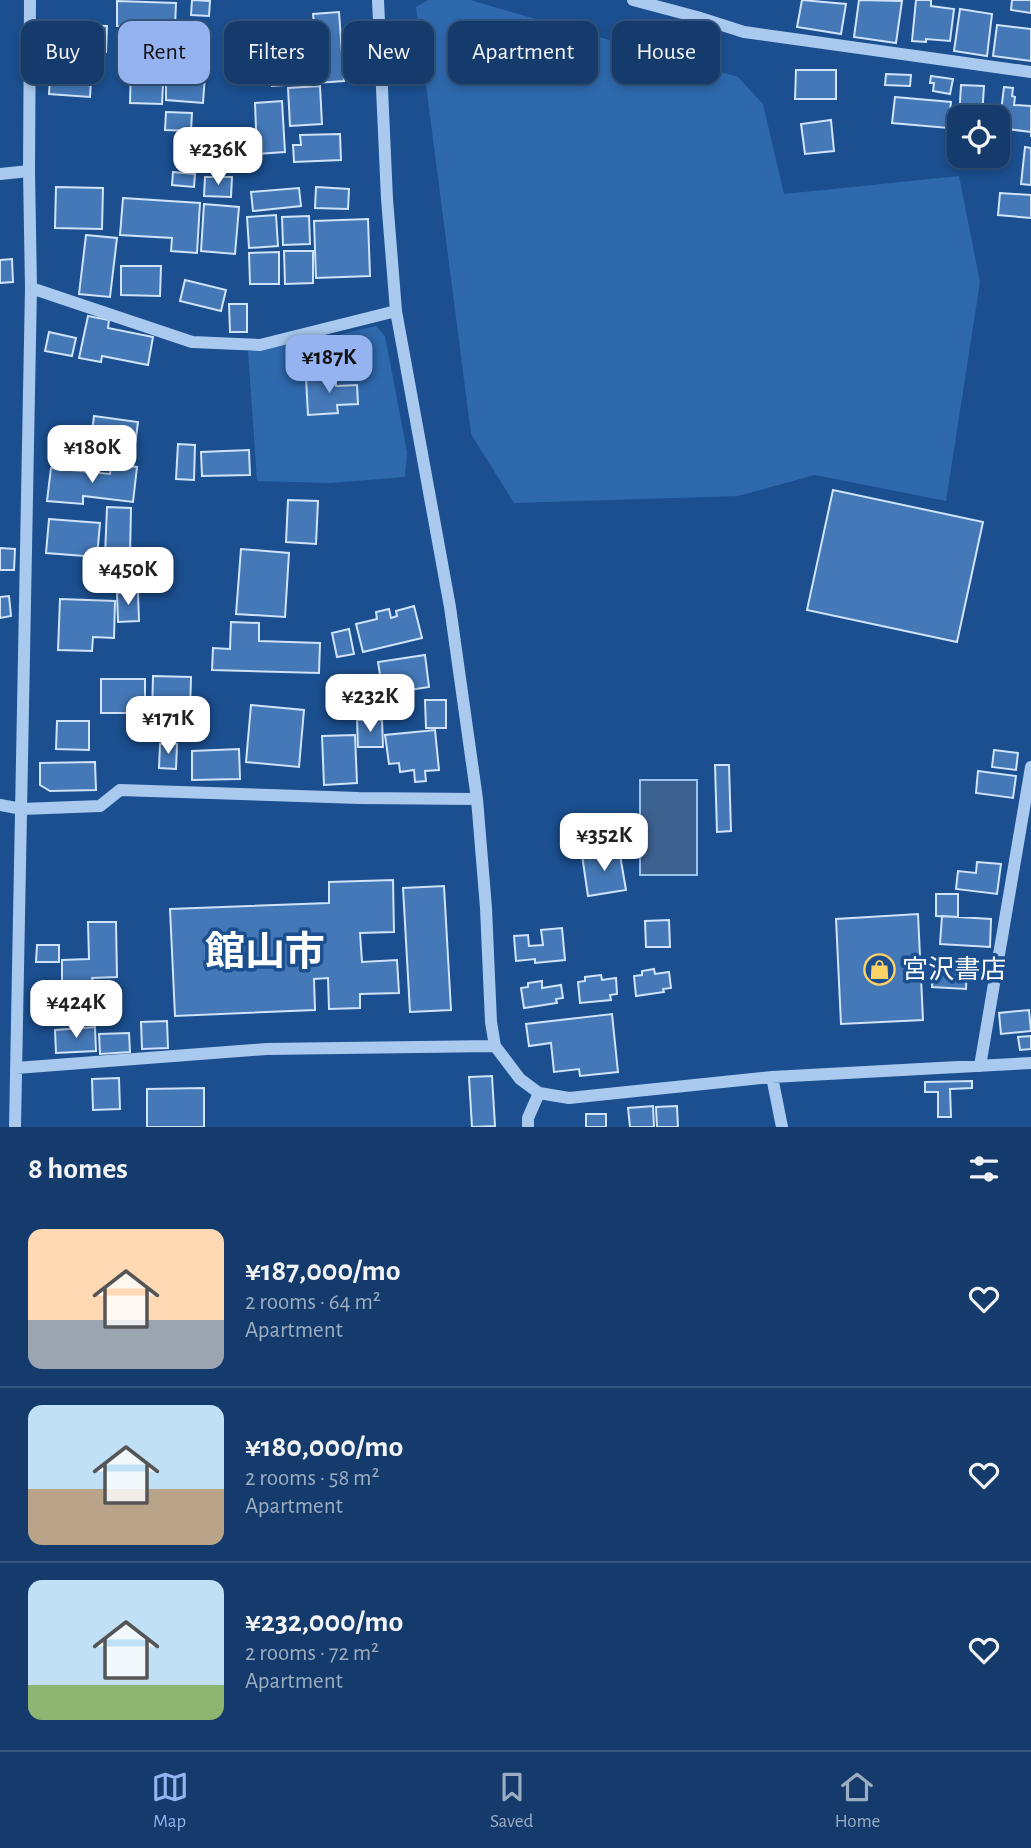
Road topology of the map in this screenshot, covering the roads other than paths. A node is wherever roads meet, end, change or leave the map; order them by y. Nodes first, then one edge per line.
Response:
1 (30, 0) edge
2 (378, 0) edge
3 (632, 0) edge
4 (1031, 72) edge
5 (29, 171) junction
6 (0, 174) edge
7 (31, 288) junction
8 (396, 311) junction
9 (1031, 767) edge
10 (477, 799) junction
11 (0, 805) edge
12 (22, 809) junction
13 (495, 1046) junction
14 (1031, 1063) edge
15 (980, 1066) junction
16 (16, 1068) junction
17 (772, 1077) junction
18 (15, 1086) junction
19 (0, 1087) edge
20 (539, 1093) junction
21 (15, 1127) edge
22 (528, 1127) edge
23 (782, 1127) edge

1 - 5 street
2 - 8 street
3 - 4 street
5 - 6 street
5 - 7 street
7 - 8 street
7 - 12 street
8 - 10 street
9 - 15 street
10 - 12 street
10 - 13 street
11 - 12 street
12 - 16 street
13 - 16 street
13 - 20 street
14 - 15 street
15 - 17 street
16 - 18 street
17 - 20 street
17 - 23 street
18 - 19 street
18 - 21 street
20 - 22 street

